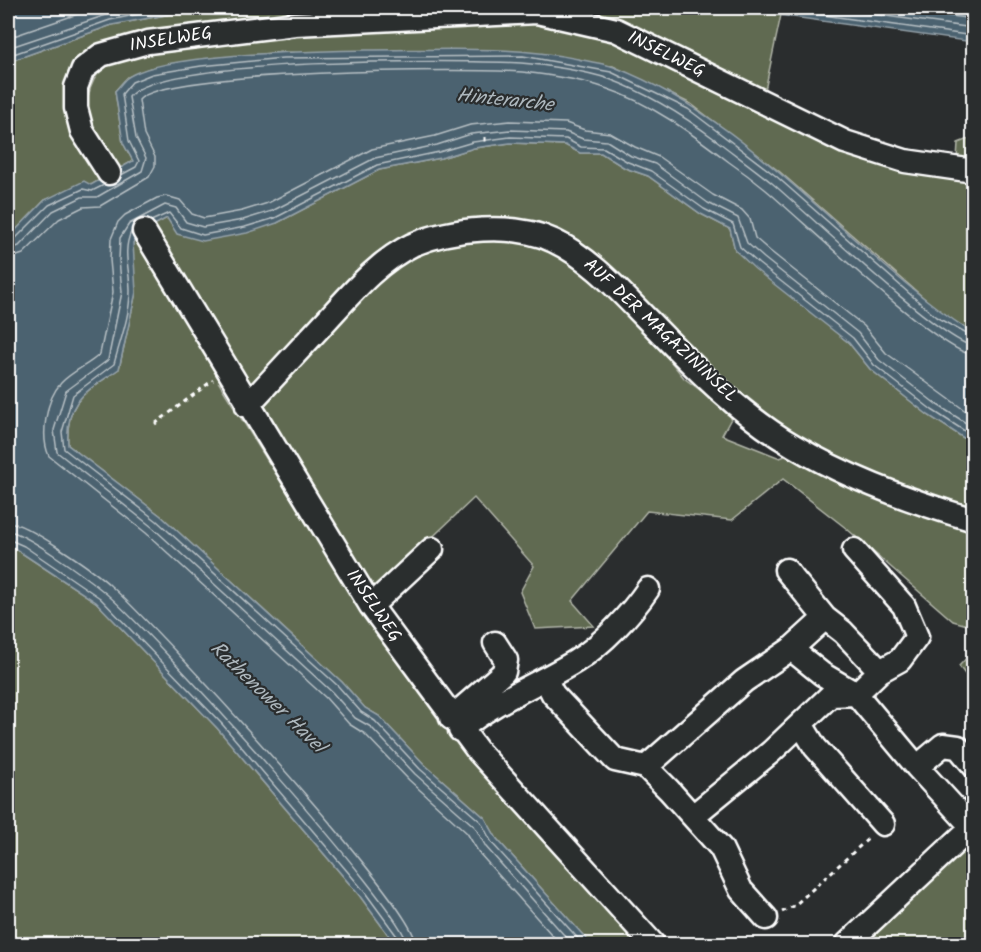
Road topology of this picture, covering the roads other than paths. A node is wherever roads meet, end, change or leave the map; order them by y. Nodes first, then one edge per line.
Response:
1 (974, 171) edge
2 (109, 173) dead end
3 (144, 231) dead end
4 (247, 405) junction
5 (974, 520) edge
6 (432, 549) dead end
7 (854, 550) dead end
8 (786, 570) dead end
9 (648, 589) dead end
10 (371, 606) junction
11 (825, 618) junction
12 (495, 643) dead end
13 (791, 649) junction
14 (880, 671) junction
15 (549, 676) junction
16 (856, 694) junction
17 (456, 724) junction
18 (801, 724) junction
19 (974, 765) edge
20 (646, 767) junction
21 (917, 767) junction
22 (693, 816) junction
23 (883, 824) road end
24 (973, 826) edge
25 (766, 918) road end
26 (653, 945) edge
27 (847, 945) edge

1 - 2 street, INSELWEG
3 - 4 street, INSELWEG
4 - 5 street, AUF DER MAGAZININSEL
4 - 10 street, INSELWEG
6 - 10 street
7 - 14 street
8 - 11 street
9 - 15 street
10 - 17 street, INSELWEG
11 - 13 street
11 - 14 street
12 - 17 street
13 - 16 street
13 - 20 street
14 - 16 street
15 - 17 street
15 - 20 street
16 - 18 street
16 - 21 street
17 - 26 street, INSELWEG
18 - 22 street
18 - 23 street
19 - 21 street
20 - 22 street
21 - 24 street
22 - 25 street
24 - 27 street

